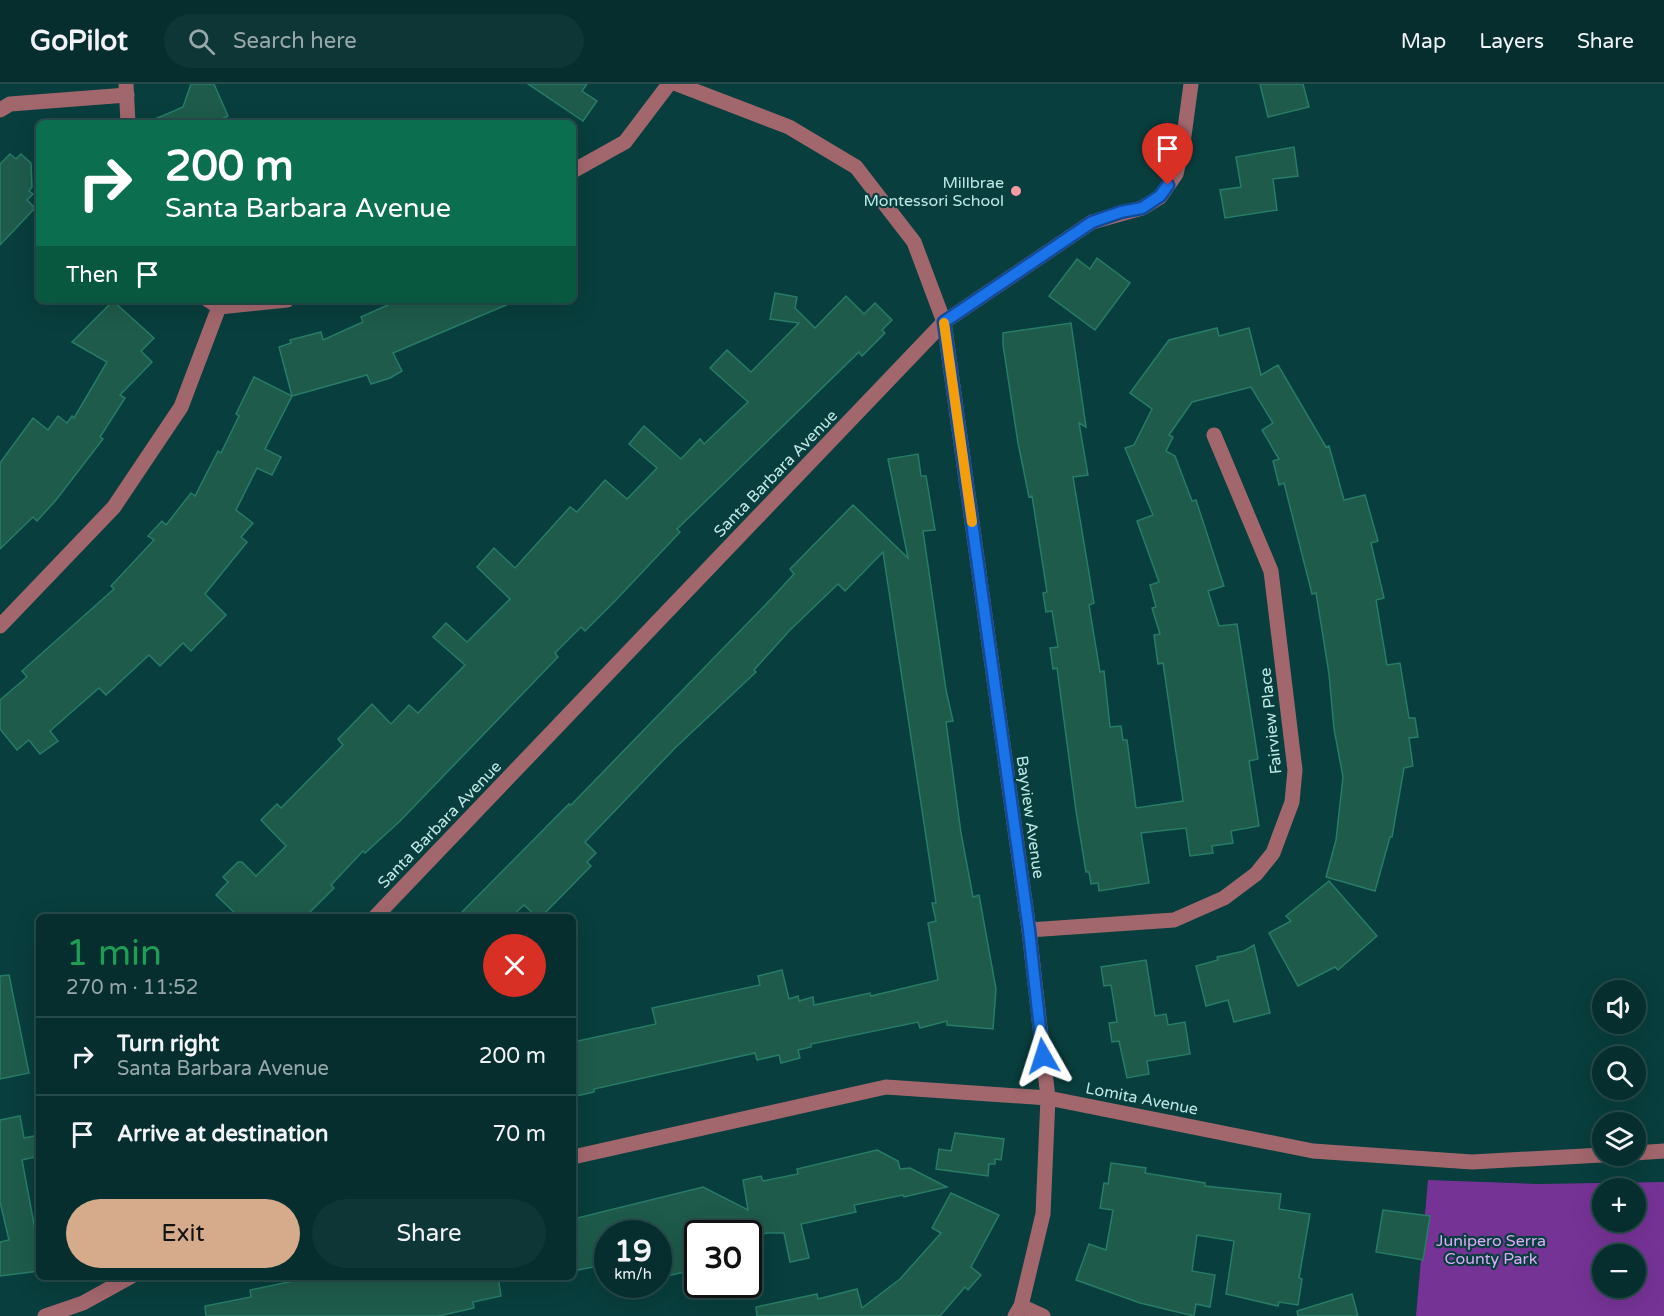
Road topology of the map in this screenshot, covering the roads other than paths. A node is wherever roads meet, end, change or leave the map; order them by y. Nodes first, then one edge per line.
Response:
1 (678, 84) edge
2 (1191, 84) edge
3 (126, 90) edge
4 (0, 110) edge
5 (128, 120) edge
6 (576, 169) edge
7 (232, 303) edge
8 (214, 304) edge
9 (944, 322) junction
10 (1214, 435) dead end
11 (0, 626) edge
12 (378, 914) edge
13 (1029, 930) junction
14 (1048, 1098) junction
15 (1664, 1151) edge
16 (1646, 1152) edge
17 (576, 1156) edge
18 (1592, 1156) edge
19 (125, 1280) edge
20 (1018, 1311) edge
21 (45, 1316) edge
22 (1043, 1316) edge

1 - 6 street
1 - 9 street, Bayview Avenue
2 - 9 street, Santa Barbara Avenue
3 - 4 street
3 - 5 street
7 - 8 street
8 - 11 street
9 - 12 street, Santa Barbara Avenue
9 - 13 street, Bayview Avenue
10 - 13 street, Fairview Place
13 - 14 street, Bayview Avenue
14 - 17 street, Lomita Avenue
14 - 18 street, Lomita Avenue
14 - 20 street, Bayview Avenue
15 - 16 street
19 - 21 street
20 - 22 street

